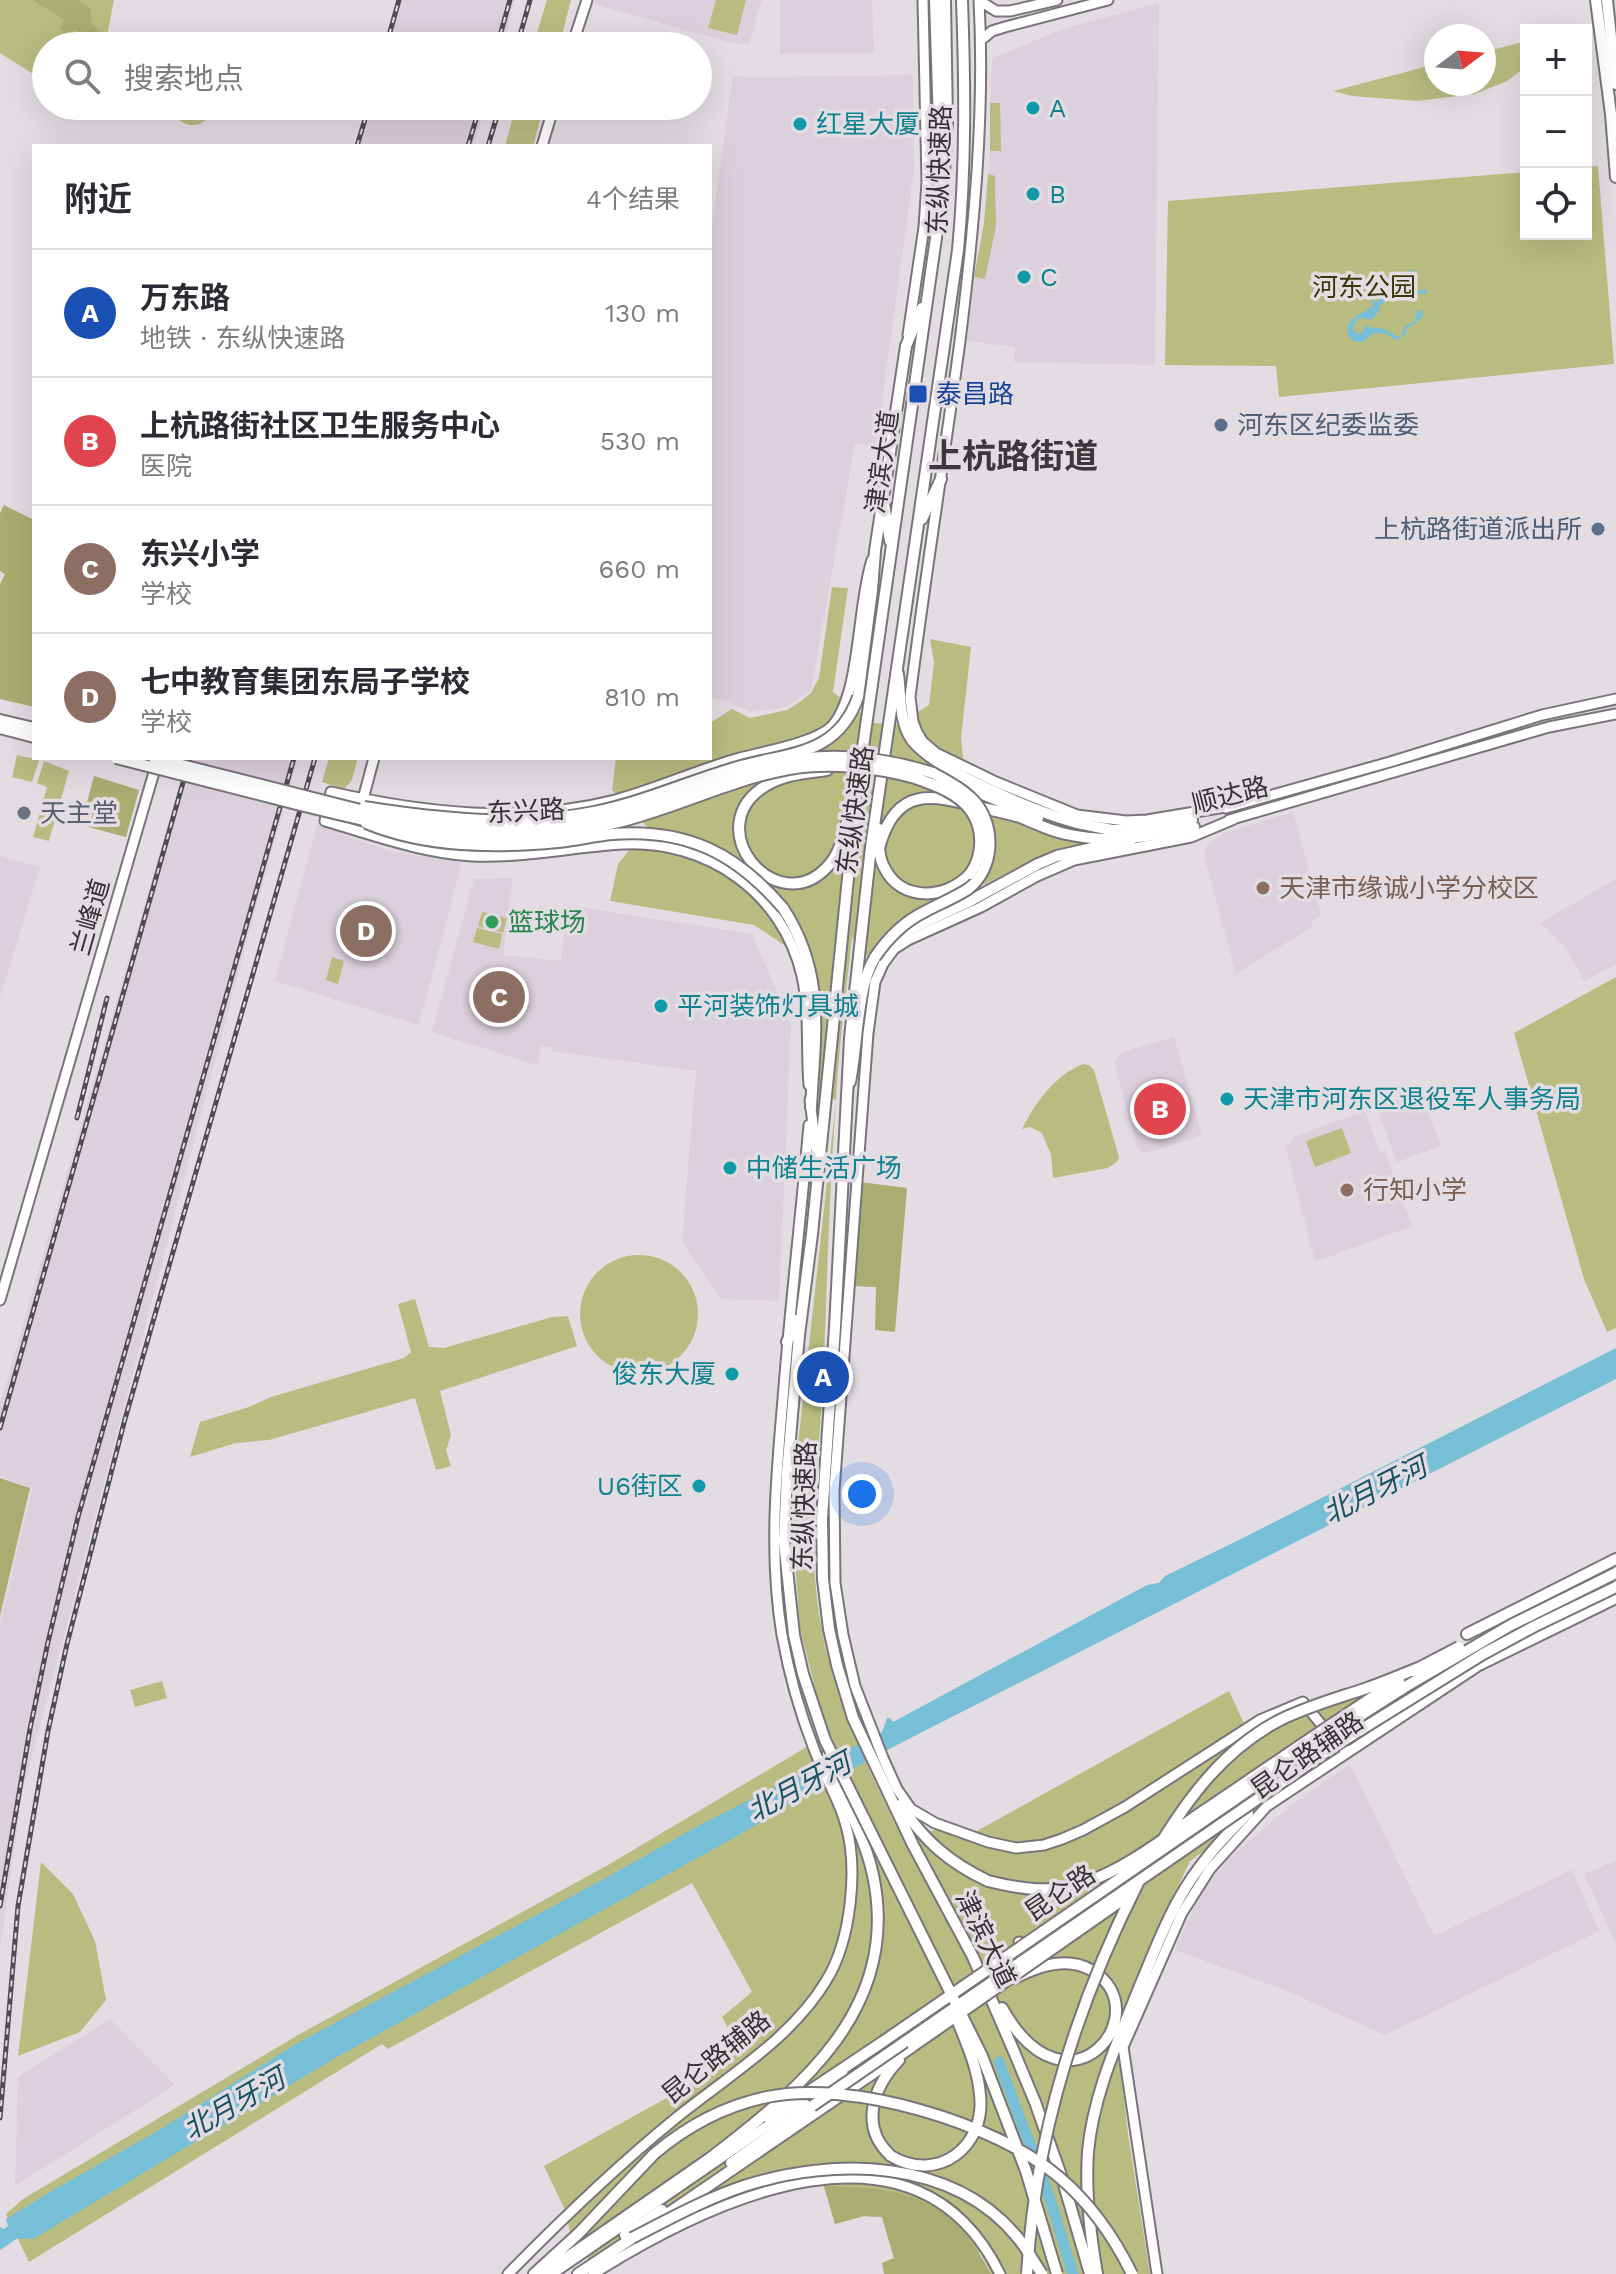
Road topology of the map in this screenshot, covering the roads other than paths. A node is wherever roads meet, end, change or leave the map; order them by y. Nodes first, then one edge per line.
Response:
1 (587, 0) edge
2 (923, 0) edge
3 (935, 0) edge
4 (945, 0) edge
5 (962, 0) edge
6 (1057, 0) edge
7 (1108, 0) edge
8 (1596, 0) edge
9 (1607, 0) edge
10 (980, 1) edge
11 (577, 32) edge
12 (981, 40) junction
13 (1616, 84) edge
14 (550, 120) edge
15 (543, 144) edge
16 (1616, 177) edge
17 (943, 189) junction
18 (929, 291) junction
19 (906, 346) junction
20 (941, 479) junction
21 (883, 498) junction
22 (916, 531) junction
23 (875, 551) junction
24 (892, 551) junction
25 (897, 665) junction
26 (1616, 699) edge
27 (1616, 714) edge
28 (0, 720) edge
29 (0, 728) edge
30 (32, 728) edge
31 (32, 736) edge
32 (124, 760) edge
33 (155, 760) edge
34 (164, 760) edge
35 (373, 760) edge
36 (853, 768) junction
37 (933, 773) junction
38 (857, 789) junction
39 (878, 795) junction
40 (363, 799) junction
41 (613, 800) junction
42 (332, 802) junction
43 (1231, 806) junction
44 (357, 819) junction
45 (1234, 819) junction
46 (1193, 824) junction
47 (1112, 830) junction
48 (1132, 839) junction
49 (595, 847) junction
50 (879, 851) junction
51 (875, 957) junction
52 (846, 1100) junction
53 (811, 1107) junction
54 (819, 1172) junction
55 (0, 1300) edge
56 (802, 1307) junction
57 (787, 1342) junction
58 (779, 1542) junction
59 (1616, 1559) edge
60 (828, 1562) junction
61 (1616, 1573) edge
62 (1583, 1579) junction
63 (1616, 1587) edge
64 (1616, 1598) edge
65 (1558, 1600) junction
66 (1595, 1604) junction
67 (829, 1629) joint
68 (1467, 1634) dead end
69 (1481, 1664) joint
70 (1418, 1668) junction
71 (1368, 1725) junction
72 (825, 1740) junction
73 (1334, 1740) junction
74 (1348, 1752) junction
75 (878, 1774) junction
76 (1248, 1813) junction
77 (1019, 1942) dead end
78 (973, 1957) junction
79 (937, 1963) junction
80 (1034, 1964) dead end
81 (998, 1988) junction
82 (925, 2008) dead end
83 (940, 2031) dead end
84 (913, 2046) junction
85 (709, 2159) junction
86 (632, 2238) junction
87 (508, 2274) edge
88 (534, 2274) edge
89 (543, 2274) edge
90 (552, 2274) edge
91 (561, 2274) edge
92 (567, 2274) edge
93 (578, 2274) edge
94 (593, 2274) edge
95 (1000, 2274) edge
96 (1027, 2274) edge
97 (1042, 2274) edge
98 (1057, 2274) edge
99 (1090, 2274) edge
100 (1097, 2274) edge
101 (1132, 2274) edge
102 (1157, 2274) edge

1 - 11 main road
2 - 19 main road
3 - 17 main road
4 - 17 main road, 东纵快速路
5 - 22 main road, 东纵快速路
6 - 10 main road
7 - 12 main road
8 - 16 main road
9 - 13 main road
10 - 12 main road
12 - 20 main road
14 - 15 main road
17 - 18 main road, 津滨大道
18 - 19 main road
18 - 24 main road, 津滨大道
19 - 21 main road
20 - 22 main road
20 - 43 main road
21 - 23 main road
21 - 24 main road
22 - 25 main road, 东纵快速路
23 - 41 main road
23 - 42 main road, bridge
24 - 38 main road, 东纵快速路
25 - 39 main road, 东纵快速路
25 - 47 main road
26 - 43 main road, 顺达路
27 - 45 main road, 顺达路
28 - 30 main road
29 - 31 main road
32 - 44 main road, 东兴路, bridge
33 - 55 main road, 兰峰道
34 - 42 main road, 东兴路, bridge
35 - 40 main road
36 - 38 main road, bridge
36 - 44 main road, 东兴路, bridge
36 - 50 main road, 东兴路, bridge
37 - 42 main road, 东兴路, bridge
37 - 47 main road, 顺达路, bridge
37 - 51 main road, bridge
38 - 54 main road, 东纵快速路
39 - 50 main road
39 - 52 main road, 东纵快速路
40 - 41 main road
40 - 49 main road
41 - 49 main road
43 - 46 main road, 顺达路
44 - 53 main road, bridge
45 - 46 main road, 顺达路
45 - 60 main road
46 - 47 main road, 顺达路
46 - 48 main road, 顺达路
48 - 50 main road, 顺达路
48 - 51 main road, bridge
49 - 53 main road
51 - 52 main road
52 - 60 main road, 东纵快速路
53 - 54 main road
53 - 57 main road, 昆仑路辅路
54 - 56 main road, 东纵快速路
56 - 57 main road
56 - 58 main road, 东纵快速路
57 - 58 main road, 昆仑路辅路
58 - 72 main road, 东纵快速路, bridge
58 - 87 main road, 昆仑路辅路
59 - 62 main road, 昆仑路辅路
60 - 67 main road, 东纵快速路
60 - 73 main road
61 - 65 main road, 昆仑路, bridge
62 - 66 main road
62 - 68 main road, 昆仑路辅路
62 - 73 main road, 昆仑路辅路
63 - 71 main road, 昆仑路, bridge
64 - 66 main road, 昆仑路辅路
65 - 70 main road, bridge
65 - 85 main road, 昆仑路, bridge
66 - 69 main road, 昆仑路辅路
66 - 73 main road, 昆仑路辅路
67 - 75 main road, 津滨大道
69 - 74 main road, 昆仑路辅路
70 - 75 main road, bridge
70 - 96 main road, bridge
71 - 76 main road, bridge
71 - 92 main road, 昆仑路, bridge
72 - 79 main road, bridge
72 - 85 main road, bridge
73 - 74 main road
73 - 77 main road, 昆仑路辅路
73 - 80 main road, 昆仑路辅路
74 - 102 main road, 昆仑路辅路
75 - 78 main road, 津滨大道
76 - 81 main road, bridge
76 - 100 main road, bridge
78 - 81 main road, bridge
78 - 99 main road, 津滨大道, bridge
79 - 84 main road, bridge
79 - 98 main road, bridge
81 - 84 main road, bridge
82 - 90 main road
83 - 91 main road
84 - 86 main road, bridge
85 - 89 main road, 昆仑路
86 - 93 main road
86 - 97 main road, bridge
88 - 101 main road, bridge
94 - 95 main road

